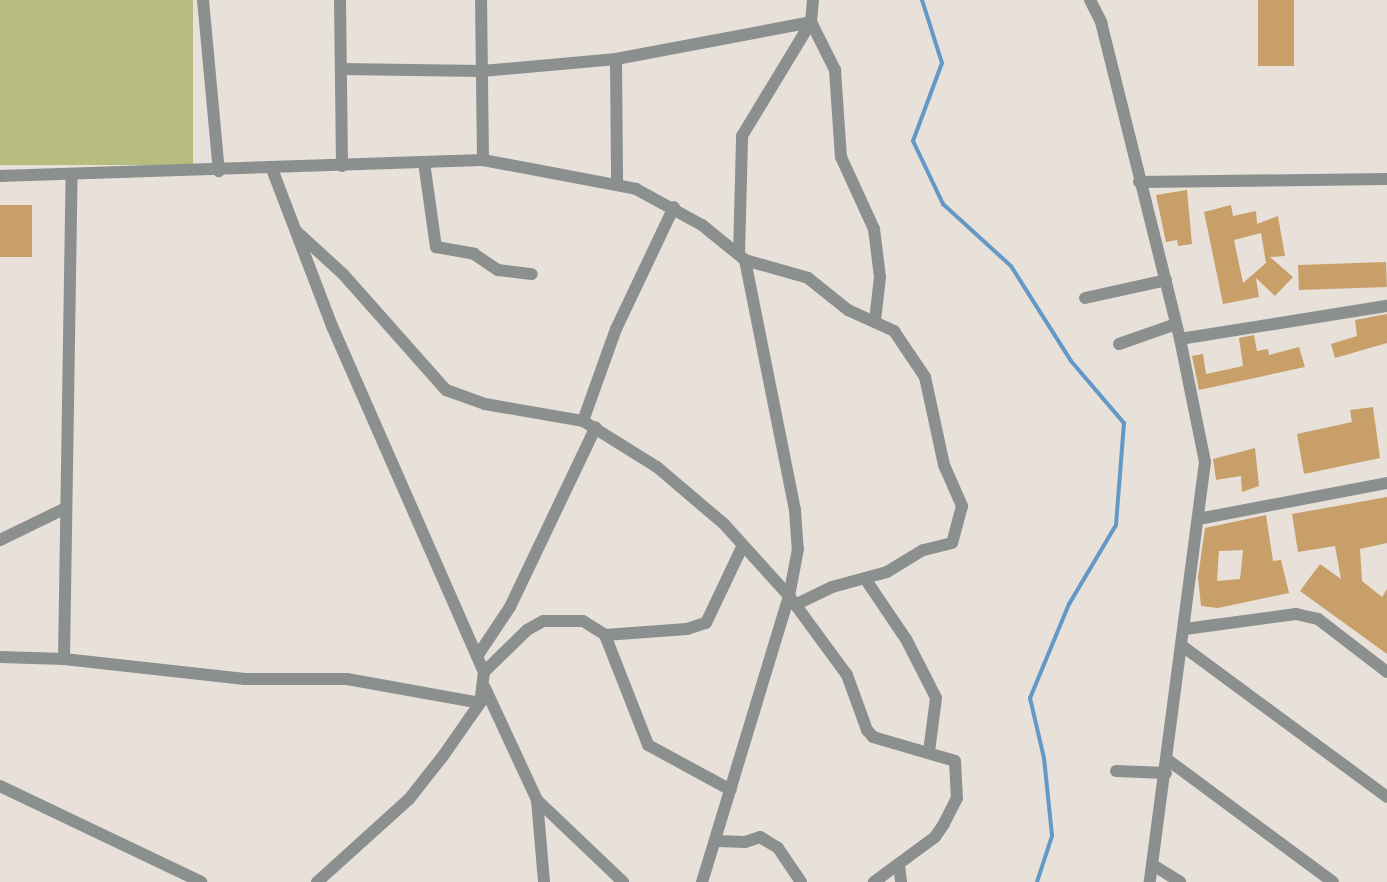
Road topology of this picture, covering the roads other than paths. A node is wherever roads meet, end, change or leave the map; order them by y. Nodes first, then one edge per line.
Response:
1 (204, 0) edge
2 (340, 0) edge
3 (481, 0) edge
4 (813, 0) edge
5 (1090, 0) edge
6 (1101, 0) edge
7 (811, 22) junction
8 (1101, 22) junction
9 (616, 59) junction
10 (341, 69) junction
11 (482, 71) junction
12 (483, 160) junction
13 (424, 162) junction
14 (342, 166) junction
15 (272, 169) junction
16 (219, 171) junction
17 (0, 176) edge
18 (72, 176) junction
19 (1387, 179) edge
20 (1139, 182) junction
21 (617, 185) junction
22 (674, 208) junction
23 (297, 232) junction
24 (742, 257) junction
25 (532, 274) dead end
26 (1166, 280) junction
27 (1085, 298) dead end
28 (1387, 306) edge
29 (875, 320) junction
30 (1176, 324) junction
31 (1180, 339) junction
32 (1119, 344) dead end
33 (583, 421) junction
34 (596, 426) junction
35 (1387, 483) edge
36 (66, 508) junction
37 (1198, 519) junction
38 (0, 540) edge
39 (743, 545) junction
40 (866, 580) junction
41 (792, 600) junction
42 (1185, 629) junction
43 (605, 635) junction
44 (1181, 645) junction
45 (478, 655) junction
46 (0, 657) edge
47 (64, 659) junction
48 (484, 672) junction
49 (1387, 672) edge
50 (485, 688) junction
51 (480, 703) junction
52 (929, 752) junction
53 (1168, 760) junction
54 (1116, 771) dead end
55 (1166, 773) junction
56 (0, 786) edge
57 (731, 790) junction
58 (1387, 797) edge
59 (537, 800) junction
60 (717, 841) junction
61 (899, 865) junction
62 (1153, 865) junction
63 (543, 881) edge
64 (201, 882) edge
65 (317, 882) edge
66 (623, 882) edge
67 (702, 882) edge
68 (801, 882) edge
69 (874, 882) edge
70 (901, 882) edge
71 (1150, 882) edge
72 (1180, 882) edge
73 (1333, 882) edge

1 - 16 street
2 - 10 street
3 - 11 street
4 - 7 street
5 - 8 street
6 - 8 street
7 - 9 street
7 - 24 street
7 - 29 street
8 - 20 street
9 - 11 street
9 - 21 street
10 - 11 street
10 - 14 street
11 - 12 street
12 - 13 street
12 - 21 street
13 - 14 street
13 - 25 street
14 - 15 street
15 - 16 street
15 - 23 street
16 - 18 street
17 - 18 street
18 - 36 street
19 - 20 street
20 - 26 street
21 - 22 street
22 - 24 street
22 - 33 street
23 - 33 street
23 - 45 street
24 - 29 street
24 - 41 street
26 - 27 street
26 - 30 street
28 - 31 street
29 - 40 street
30 - 31 street
30 - 32 street
31 - 37 street
33 - 34 street
34 - 39 street
34 - 45 street
35 - 37 street
36 - 38 street
36 - 47 street
37 - 42 street
39 - 41 street
39 - 43 street
40 - 41 street
40 - 52 street
41 - 52 street
41 - 57 street
42 - 44 street
42 - 49 street
43 - 48 street
43 - 57 street
44 - 53 street
44 - 58 street
45 - 48 street
46 - 47 street
47 - 51 street
48 - 50 street
50 - 51 street
50 - 59 street
51 - 65 street
52 - 61 street
53 - 55 street
53 - 73 street
54 - 55 street
55 - 62 street
56 - 64 street
57 - 60 street
59 - 63 street
59 - 66 street
60 - 67 street
60 - 68 street
61 - 69 street
61 - 70 street
62 - 71 street
62 - 72 street

